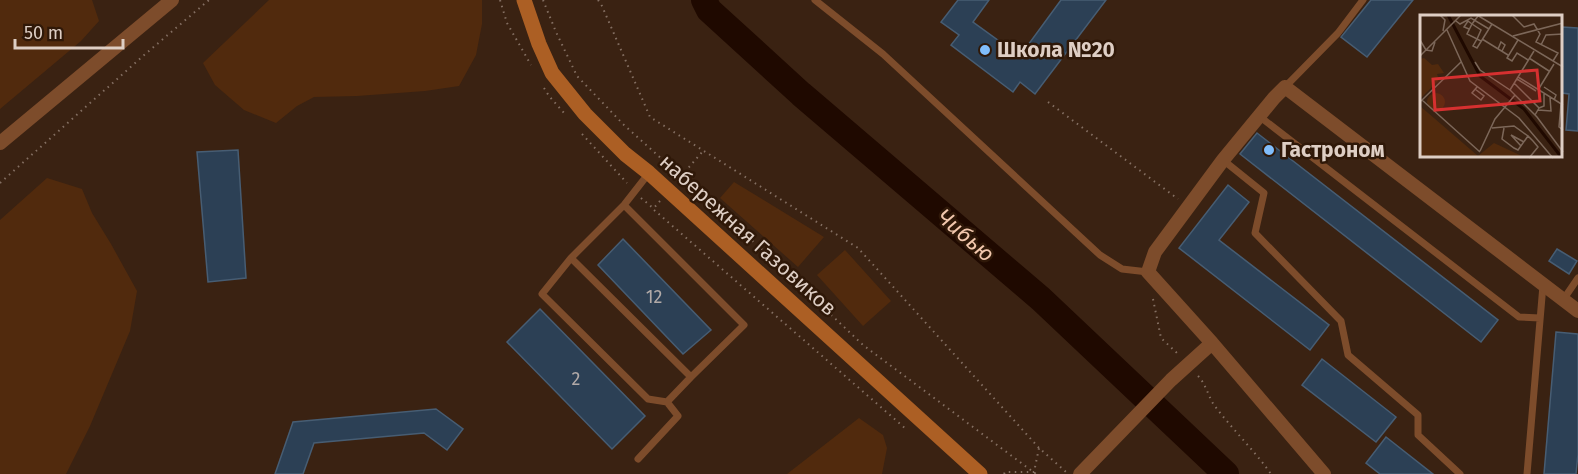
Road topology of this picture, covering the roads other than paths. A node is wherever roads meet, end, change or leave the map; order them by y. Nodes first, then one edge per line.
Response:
1 (172, 0) edge
2 (524, 0) edge
3 (815, 0) edge
4 (1363, 0) edge
5 (1285, 87) junction
6 (1259, 116) junction
7 (0, 143) edge
8 (1223, 160) junction
9 (649, 173) junction
10 (624, 205) junction
11 (571, 258) junction
12 (1149, 272) junction
13 (1578, 278) edge
14 (1543, 285) junction
15 (1563, 300) junction
16 (1578, 311) edge
17 (1540, 318) junction
18 (1212, 343) junction
19 (691, 377) junction
20 (667, 402) junction
21 (638, 459) dead end
22 (981, 474) edge
23 (1080, 474) edge
24 (1324, 474) edge
25 (1460, 474) edge
26 (1527, 474) edge

1 - 7 street
2 - 9 main road, набережная Газовиков
3 - 12 lane
4 - 5 lane
5 - 6 street
5 - 14 street
6 - 8 street
6 - 17 lane
8 - 12 street
8 - 25 lane
9 - 10 lane
9 - 22 main road, набережная Газовиков
10 - 11 lane
10 - 19 lane
11 - 19 lane
11 - 20 lane
12 - 18 street
13 - 15 lane
14 - 15 street
14 - 17 lane
15 - 16 street
17 - 26 lane
18 - 23 street
18 - 24 street
19 - 20 lane
20 - 21 lane

